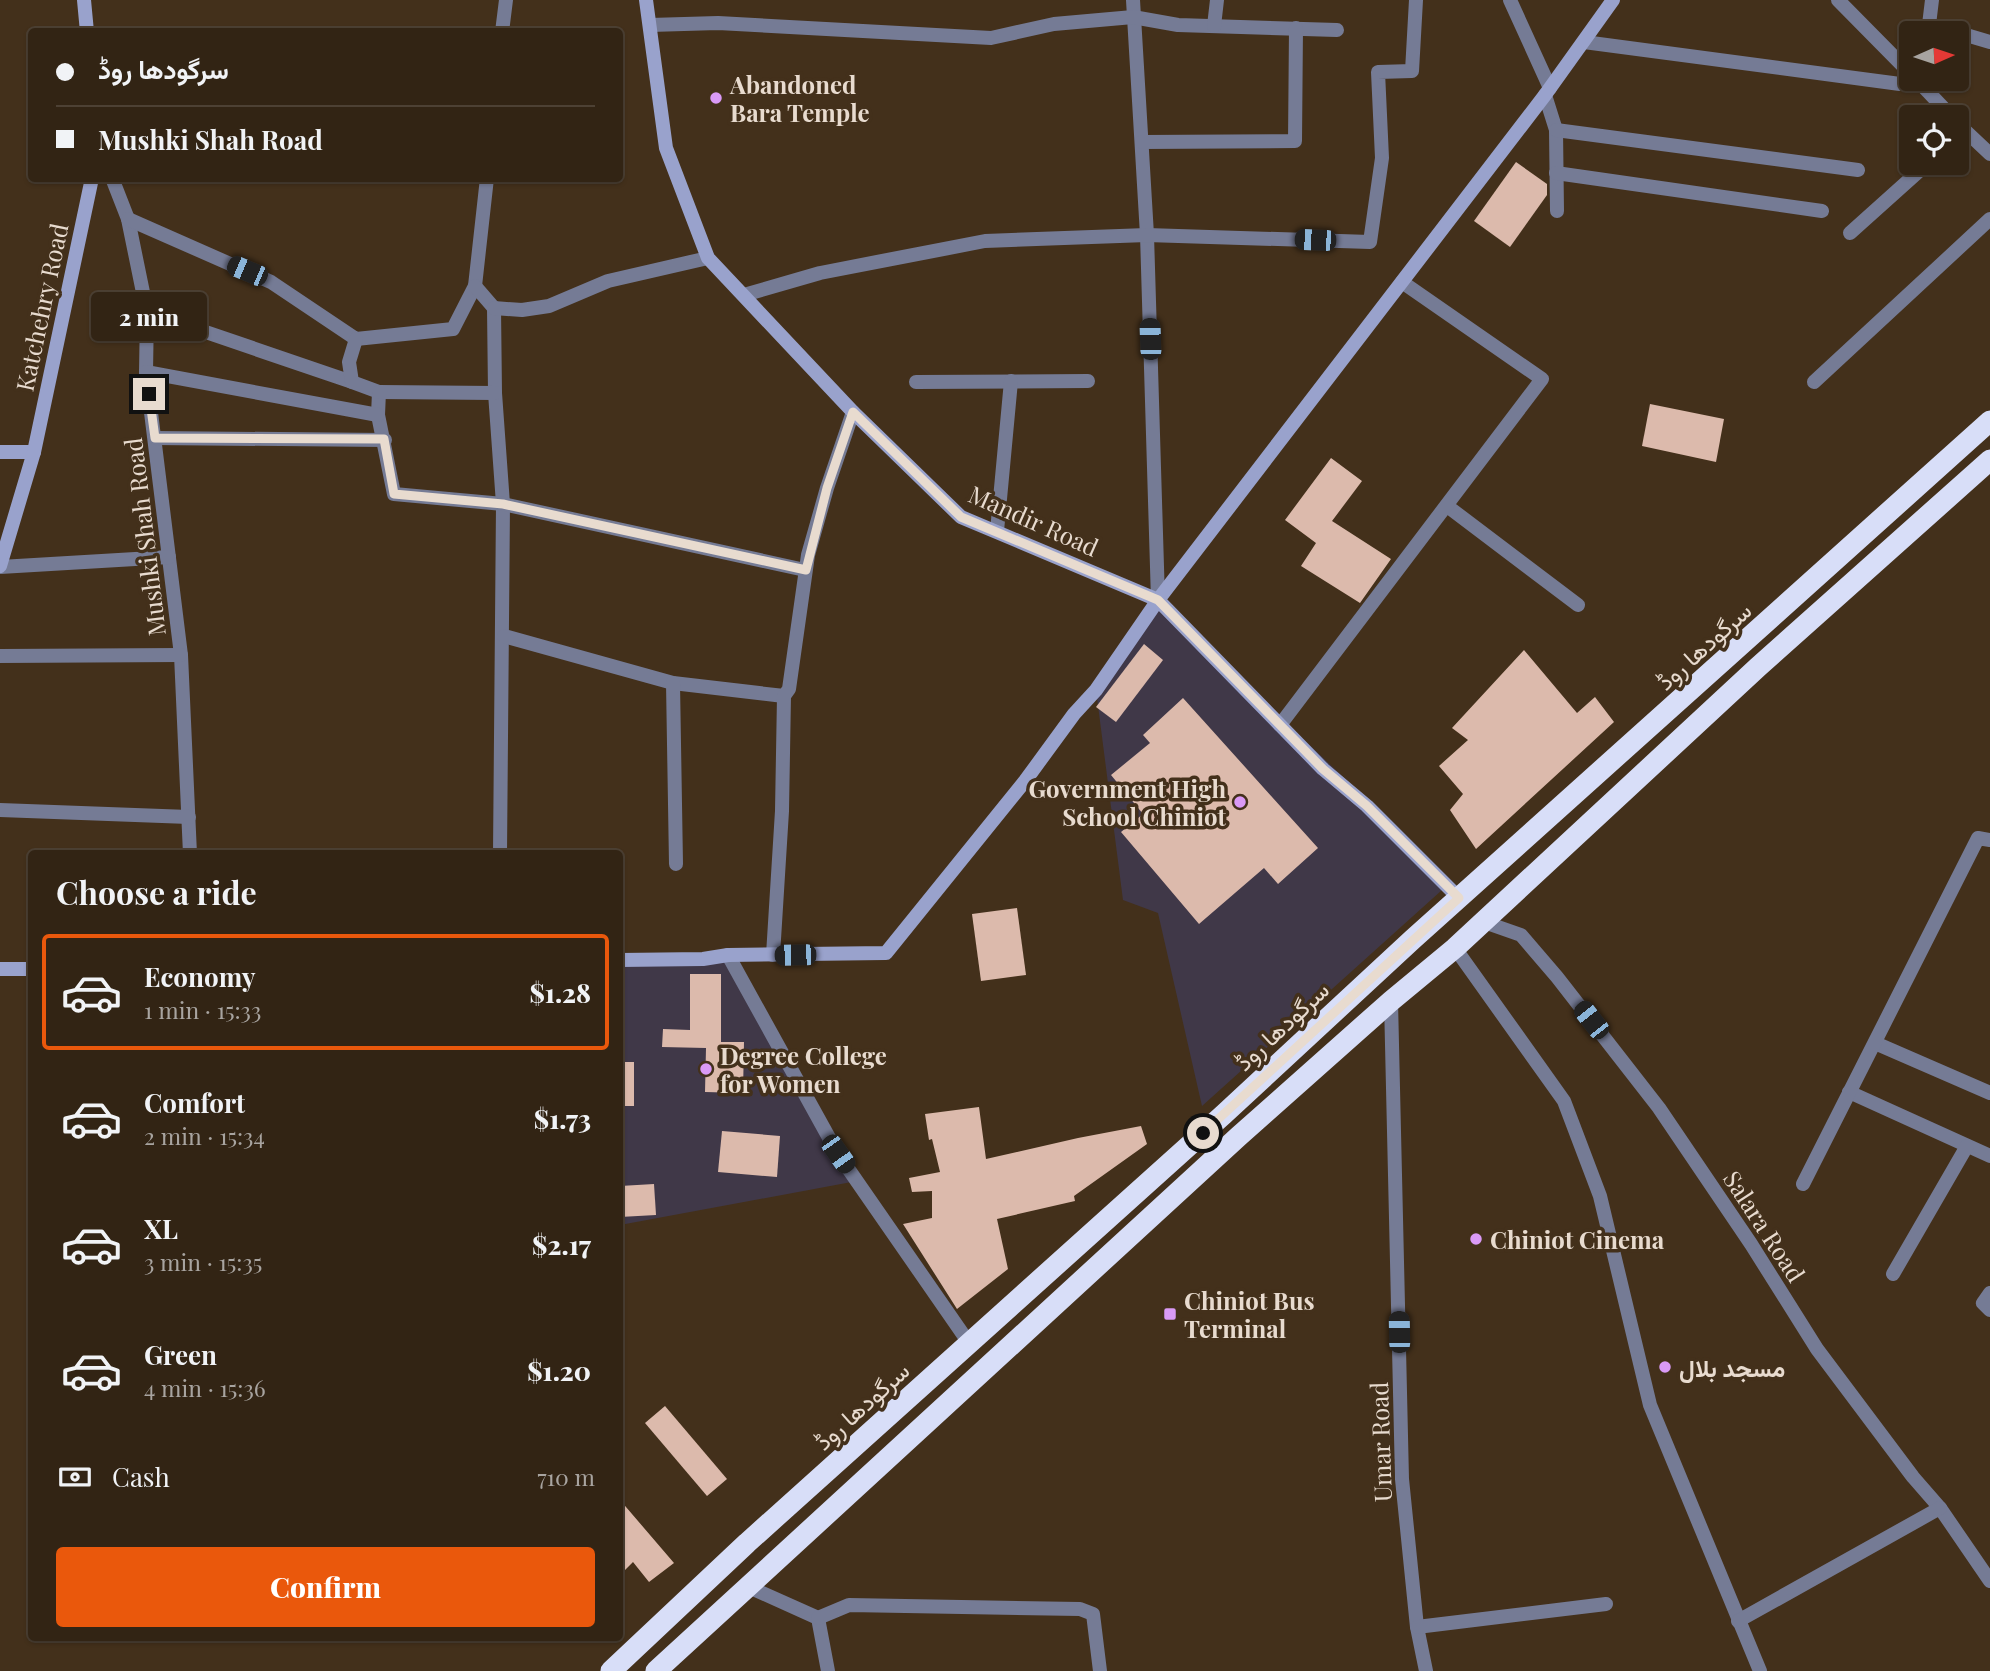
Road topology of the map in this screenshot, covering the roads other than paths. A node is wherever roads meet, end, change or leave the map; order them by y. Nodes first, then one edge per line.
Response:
1 (84, 0) edge
2 (506, 0) edge
3 (646, 0) edge
4 (1133, 0) edge
5 (1217, 0) edge
6 (1416, 0) edge
7 (1510, 0) edge
8 (1613, 0) edge
9 (1838, 0) edge
10 (1932, 0) edge
11 (1133, 17) junction
12 (1929, 21) edge
13 (650, 26) junction
14 (1214, 26) junction
15 (87, 28) edge
16 (502, 28) edge
17 (1296, 28) junction
18 (1337, 30) dead end
19 (1969, 38) edge
20 (1584, 42) junction
21 (1990, 42) edge
22 (1899, 60) edge
23 (1899, 84) edge
24 (1929, 91) edge
25 (1548, 92) junction
26 (1941, 105) edge
27 (1556, 130) junction
28 (1969, 138) edge
29 (1142, 142) junction
30 (1990, 154) edge
31 (1858, 170) dead end
32 (1556, 173) junction
33 (1915, 175) edge
34 (91, 182) edge
35 (114, 182) edge
36 (487, 182) edge
37 (1557, 211) dead end
38 (1822, 211) dead end
39 (128, 219) junction
40 (1990, 219) edge
41 (1850, 233) dead end
42 (1147, 234) junction
43 (708, 258) junction
44 (1402, 282) junction
45 (475, 286) junction
46 (744, 295) junction
47 (494, 308) junction
48 (147, 312) junction
49 (356, 339) junction
50 (146, 372) junction
51 (1012, 381) junction
52 (1088, 381) dead end
53 (352, 382) junction
54 (916, 382) dead end
55 (1814, 382) dead end
56 (379, 392) junction
57 (495, 393) junction
58 (853, 412) junction
59 (378, 415) junction
60 (1990, 421) edge
61 (155, 438) junction
62 (384, 439) junction
63 (0, 452) edge
64 (34, 452) junction
65 (1990, 460) edge
66 (503, 504) junction
67 (1447, 506) junction
68 (997, 531) junction
69 (169, 557) junction
70 (0, 567) edge
71 (806, 570) junction
72 (1158, 600) junction
73 (1578, 605) dead end
74 (504, 636) junction
75 (1739, 649) junction
76 (181, 655) junction
77 (0, 656) edge
78 (1758, 667) junction
79 (673, 683) junction
80 (785, 696) junction
81 (1280, 725) junction
82 (0, 810) edge
83 (189, 817) junction
84 (1990, 840) edge
85 (190, 850) edge
86 (500, 850) edge
87 (676, 864) dead end
88 (1459, 898) junction
89 (1481, 921) junction
90 (1455, 948) junction
91 (728, 955) junction
92 (773, 955) junction
93 (623, 960) edge
94 (0, 969) edge
95 (28, 969) edge
96 (1391, 1001) junction
97 (1875, 1043) junction
98 (1849, 1092) junction
99 (1990, 1093) edge
100 (1223, 1115) junction
101 (1239, 1136) junction
102 (1967, 1146) junction
103 (1990, 1156) edge
104 (1803, 1184) dead end
105 (1067, 1254) junction
106 (1893, 1273) dead end
107 (1086, 1277) junction
108 (1990, 1293) edge
109 (1990, 1310) edge
110 (969, 1343) junction
111 (1940, 1508) junction
112 (747, 1543) junction
113 (770, 1567) junction
114 (1990, 1581) edge
115 (749, 1587) junction
116 (1606, 1604) dead end
117 (818, 1618) junction
118 (1738, 1621) junction
119 (1417, 1627) junction
120 (611, 1671) edge
121 (656, 1671) edge
122 (828, 1671) edge
123 (1100, 1671) edge
124 (1426, 1671) edge
125 (1760, 1671) edge

1 - 15 street
2 - 16 street
3 - 13 street, Mandir Road
4 - 11 street
5 - 14 street
6 - 42 street
7 - 25 street
8 - 20 street
9 - 22 street
10 - 12 street
11 - 13 street
11 - 14 street
11 - 29 street
13 - 43 street, Mandir Road
14 - 17 street
17 - 18 street
17 - 29 street
19 - 21 street
20 - 23 street
20 - 25 street
24 - 26 street
25 - 27 street
25 - 44 street
27 - 31 street
27 - 32 street
28 - 30 street
29 - 42 street
32 - 37 street
32 - 38 street
33 - 41 street
34 - 64 street, Katchehry Road
35 - 39 street, Mushki Shah Road
36 - 45 street
39 - 48 street, Mushki Shah Road
39 - 49 street
40 - 55 street
42 - 46 street
42 - 72 street
43 - 46 street, Mandir Road
43 - 47 street
44 - 67 street
44 - 72 street
45 - 47 street
45 - 49 street
46 - 58 street, Mandir Road
47 - 57 street
48 - 50 street, Mushki Shah Road
48 - 53 street
49 - 53 street
50 - 59 street
50 - 61 street, Mushki Shah Road
51 - 52 street
51 - 54 street
51 - 68 street
53 - 56 street
56 - 57 street
56 - 59 street
57 - 66 street
58 - 68 street, Mandir Road
58 - 71 street
59 - 62 street
60 - 75 highway, سرگودھا روڈ
61 - 62 street
61 - 69 street, Mushki Shah Road
62 - 66 street
63 - 64 street
64 - 70 street, Katchehry Road
65 - 78 highway
66 - 71 street
66 - 74 street
67 - 73 street
67 - 81 street
68 - 72 street, Mandir Road
69 - 70 street
69 - 76 street, Mushki Shah Road
71 - 80 street
72 - 81 street, Mandir Road
72 - 92 street
74 - 79 street
74 - 86 street
75 - 78 highway
75 - 88 highway, سرگودھا روڈ
76 - 77 street
76 - 83 street, Mushki Shah Road
78 - 89 highway
79 - 80 street
79 - 87 street
80 - 92 street
81 - 88 street, Mandir Road
82 - 83 street
83 - 85 street, Mushki Shah Road
84 - 97 street
88 - 100 highway, سرگودھا روڈ
89 - 90 highway
89 - 111 street, Salara Road
90 - 96 highway
90 - 118 street
91 - 92 street
91 - 93 street
91 - 110 street
94 - 95 street
96 - 101 highway
96 - 119 street, Umar Road
97 - 98 street
97 - 99 street
98 - 102 street
98 - 104 street
100 - 101 highway
100 - 105 highway, سرگودھا روڈ
101 - 107 highway
102 - 103 street
102 - 106 street
105 - 107 highway
105 - 110 highway, سرگودھا روڈ
107 - 113 highway
108 - 109 street
110 - 112 highway, سرگودھا روڈ
111 - 114 street, Salara Road
111 - 118 street
112 - 113 highway
112 - 120 highway, سرگودھا روڈ
113 - 115 highway
115 - 117 street
115 - 121 highway
116 - 119 street
117 - 122 street
117 - 123 street
118 - 125 street
119 - 124 street, Umar Road

